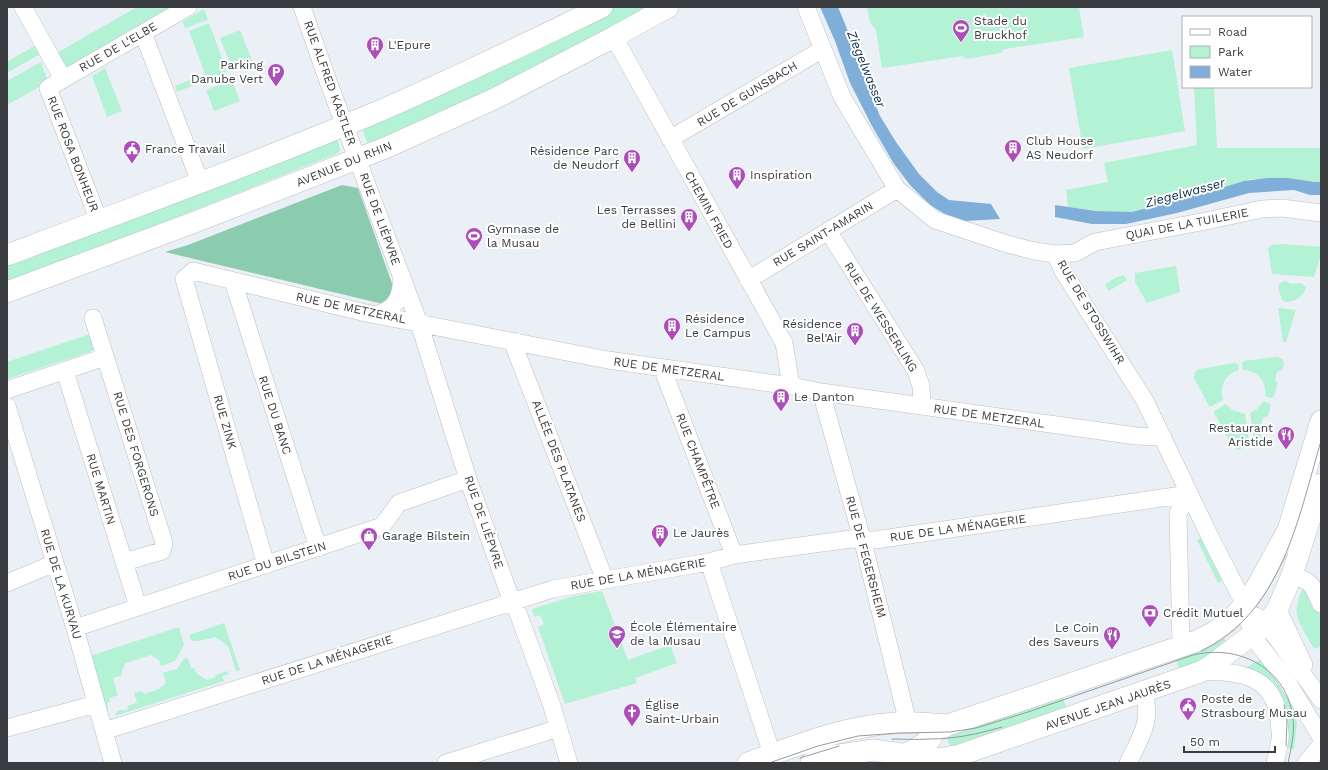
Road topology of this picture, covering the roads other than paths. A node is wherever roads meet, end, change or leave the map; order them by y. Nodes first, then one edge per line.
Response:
1 (23, 7) edge
2 (302, 7) edge
3 (602, 7) edge
4 (668, 7) edge
5 (806, 7) edge
6 (178, 9) edge
7 (143, 33) junction
8 (614, 37) junction
9 (823, 49) junction
10 (63, 79) junction
11 (48, 88) joint
12 (345, 124) junction
13 (670, 139) junction
14 (358, 159) junction
15 (200, 182) junction
16 (897, 189) junction
17 (1321, 212) edge
18 (99, 221) junction
19 (828, 231) junction
20 (1055, 254) junction
21 (7, 255) edge
22 (184, 280) joint
23 (402, 280) junction
24 (748, 280) junction
25 (233, 281) junction
26 (7, 292) edge
27 (377, 315) junction
28 (93, 318) dead end
29 (418, 323) junction
30 (512, 341) junction
31 (105, 357) junction
32 (662, 368) junction
33 (65, 371) junction
34 (791, 386) junction
35 (7, 390) edge
36 (821, 392) junction
37 (7, 406) edge
38 (922, 406) junction
39 (1321, 421) edge
40 (1163, 437) junction
41 (468, 479) junction
42 (1321, 484) edge
43 (1189, 494) junction
44 (862, 540) junction
45 (318, 548) junction
46 (734, 555) junction
47 (124, 562) junction
48 (709, 562) junction
49 (55, 563) junction
50 (266, 565) junction
51 (1292, 575) junction
52 (605, 580) junction
53 (7, 583) edge
54 (512, 602) junction
55 (1321, 604) edge
56 (1245, 605) junction
57 (138, 607) junction
58 (1265, 623) junction
59 (74, 628) junction
60 (1181, 646) junction
61 (1200, 672) junction
62 (1144, 692) junction
63 (1321, 700) edge
64 (96, 704) junction
65 (908, 723) junction
66 (948, 725) junction
67 (7, 728) edge
68 (559, 728) junction
69 (104, 730) junction
70 (1321, 737) edge
71 (930, 740) junction
72 (1321, 745) edge
73 (772, 754) junction
74 (903, 759) edge
75 (1321, 759) edge
76 (939, 761) edge
77 (113, 763) edge
78 (446, 763) edge
79 (569, 763) edge
80 (748, 763) edge
81 (811, 763) edge
82 (1128, 763) edge
83 (1275, 763) edge
84 (1306, 763) edge
85 (1312, 763) edge

1 - 10 street
2 - 12 street, RUE ALFRED KASTLER
3 - 12 main road
4 - 8 main road, AVENUE DU RHIN
5 - 9 street, RUE DE STOSSWIHR
6 - 7 street, RUE DE L'ELBE
7 - 10 street, RUE DE L'ELBE
7 - 15 street
8 - 13 street, CHEMIN FRIED
8 - 14 main road, AVENUE DU RHIN
9 - 13 street, RUE DE GUNSBACH
9 - 16 street, RUE DE STOSSWIHR
10 - 11 street, RUE DE L'ELBE
11 - 18 street, RUE ROSA BONHEUR
12 - 14 street, RUE ALFRED KASTLER
12 - 15 main road
13 - 24 street, CHEMIN FRIED
14 - 23 street, RUE DE LIÈPVRE
14 - 26 main road, AVENUE DU RHIN
15 - 18 main road
16 - 19 street, RUE SAINT-AMARIN
16 - 20 street, RUE DE STOSSWIHR
17 - 20 street, QUAI DE LA TUILERIE
18 - 21 main road
19 - 24 street, RUE SAINT-AMARIN
19 - 38 street, RUE DE WESSERLING
20 - 40 street, RUE DE STOSSWIHR
22 - 25 street, RUE DE METZERAL
22 - 50 street, RUE ZINK
23 - 27 street, RUE DE LIÈPVRE
23 - 29 street, RUE DE LIÈPVRE
24 - 34 street, CHEMIN FRIED
25 - 27 street, RUE DE METZERAL
25 - 45 street, RUE DU BANC
27 - 29 street, RUE DE METZERAL
28 - 31 street, RUE DES FORGERONS
29 - 30 street, RUE DE METZERAL
29 - 41 street, RUE DE LIÈPVRE
30 - 32 street, RUE DE METZERAL
30 - 52 street, ALLÉE DES PLATANES
31 - 33 street
31 - 47 street, RUE DES FORGERONS
32 - 34 street, RUE DE METZERAL
32 - 46 street, RUE CHAMPÊTRE
33 - 35 street
33 - 47 street, RUE MARTIN
34 - 36 street, RUE DE METZERAL
36 - 38 street, RUE DE METZERAL
36 - 44 street, RUE DE FEGERSHEIM
37 - 49 street, RUE DE LA KURVAU
38 - 40 street, RUE DE METZERAL
39 - 56 main road
40 - 43 street, RUE DE STOSSWIHR
41 - 45 street, RUE DU BILSTEIN
41 - 54 street, RUE DE LIÈPVRE
42 - 51 main road
43 - 44 street, RUE DE LA MÉNAGERIE
43 - 56 street, RUE DE STOSSWIHR
43 - 60 street
44 - 46 street, RUE DE LA MÉNAGERIE
44 - 65 street, RUE DE FEGERSHEIM
45 - 50 street, RUE DU BILSTEIN
46 - 48 street, RUE DE LA MÉNAGERIE
47 - 57 street, RUE MARTIN
48 - 52 street, RUE DE LA MÉNAGERIE
48 - 73 street
49 - 53 street
49 - 59 street, RUE DE LA KURVAU
50 - 57 street, RUE DU BILSTEIN
51 - 55 street
51 - 58 main road
52 - 54 street, RUE DE LA MÉNAGERIE
54 - 68 street, RUE DE LIÈPVRE
54 - 69 street, RUE DE LA MÉNAGERIE
56 - 58 street, RUE DE STOSSWIHR
56 - 60 main road
57 - 59 street, RUE DU BILSTEIN
58 - 61 main road, AVENUE JEAN JAURÈS
58 - 63 street
58 - 70 street
59 - 64 street, RUE DE LA KURVAU
60 - 66 main road
61 - 62 main road, AVENUE JEAN JAURÈS
61 - 83 street
62 - 76 main road, AVENUE JEAN JAURÈS
62 - 82 street
64 - 67 street
64 - 69 street, RUE DE LA KURVAU
65 - 66 main road
65 - 73 main road
66 - 71 main road
68 - 78 street
68 - 79 street, RUE DE LIÈPVRE
69 - 77 street, RUE DE LA KURVAU
71 - 74 main road
71 - 76 main road
72 - 84 street
73 - 80 main road
74 - 76 main road, AVENUE JEAN JAURÈS
74 - 81 main road, AVENUE JEAN JAURÈS
75 - 85 street

